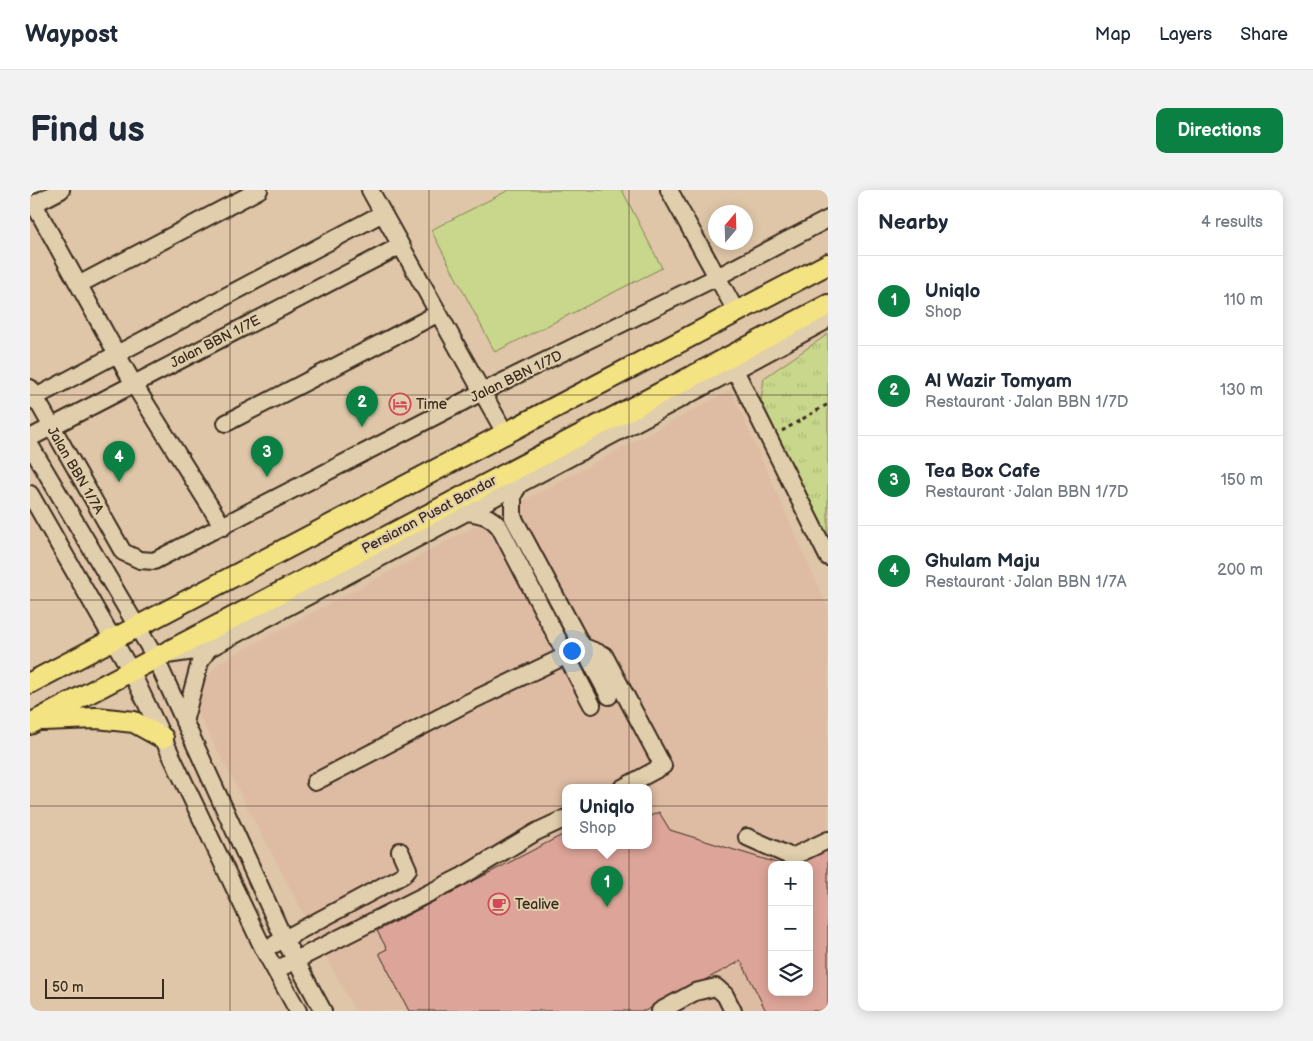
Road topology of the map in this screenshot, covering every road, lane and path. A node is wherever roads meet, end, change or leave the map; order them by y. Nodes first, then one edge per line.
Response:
1 (61, 190) edge
2 (259, 190) edge
3 (370, 190) edge
4 (668, 190) edge
5 (32, 205) edge
6 (382, 213) junction
7 (828, 219) edge
8 (400, 246) junction
9 (828, 264) edge
10 (717, 278) junction
11 (80, 284) junction
12 (828, 305) edge
13 (736, 311) junction
14 (437, 314) junction
15 (828, 316) edge
16 (117, 354) junction
17 (735, 370) junction
18 (133, 383) junction
19 (482, 392) junction
20 (32, 395) edge
21 (828, 404) edge
22 (226, 423) dead end
23 (51, 426) junction
24 (505, 433) junction
25 (30, 438) edge
26 (769, 439) junction
27 (30, 445) edge
28 (518, 485) junction
29 (30, 494) edge
30 (467, 512) junction
31 (223, 527) junction
32 (123, 552) joint
33 (828, 557) edge
34 (138, 628) junction
35 (114, 640) junction
36 (584, 647) junction
37 (208, 649) junction
38 (566, 655) junction
39 (155, 657) junction
40 (131, 671) junction
41 (30, 683) edge
42 (609, 696) dead end
43 (592, 705) dead end
44 (33, 722) edge
45 (184, 722) junction
46 (163, 738) junction
47 (315, 782) dead end
48 (629, 784) edge
49 (562, 820) edge
50 (747, 838) dead end
51 (828, 840) edge
52 (400, 851) dead end
53 (284, 940) junction
54 (264, 950) junction
55 (294, 961) junction
56 (275, 970) junction
57 (298, 1011) edge
58 (323, 1011) edge
59 (660, 1011) edge
60 (733, 1011) edge

1 - 5 street
2 - 11 street
3 - 6 street
4 - 10 street
5 - 11 street
6 - 8 street
6 - 16 street
7 - 10 street, Jalan BBN 1/7D
8 - 14 street
8 - 18 street, Jalan BBN 1/7E
9 - 13 main road
10 - 13 street
10 - 19 street, Jalan BBN 1/7D
11 - 16 street
12 - 39 main road, Persiaran Pusat Bandar
13 - 24 main road
14 - 19 street
14 - 22 street
15 - 17 street
16 - 18 street
16 - 20 street
17 - 26 street
17 - 28 street
18 - 23 street, Jalan BBN 1/7E
18 - 31 street
19 - 24 street
19 - 31 street, Jalan BBN 1/7D
20 - 23 street, Jalan BBN 1/7A
21 - 26 path
23 - 25 street, Jalan BBN 1/7E
23 - 32 street, Jalan BBN 1/7A
24 - 34 main road
26 - 33 street
27 - 34 street
28 - 30 street
28 - 36 street
29 - 35 street
30 - 37 street
30 - 38 street
31 - 32 street, Jalan BBN 1/7D
34 - 35 main road
34 - 39 street
35 - 40 street
35 - 41 main road
36 - 38 street
36 - 42 street
36 - 48 street
37 - 39 street
37 - 45 street
38 - 43 street
38 - 47 street
39 - 40 main road, Persiaran Pusat Bandar
39 - 45 street
40 - 44 main road, Persiaran Pusat Bandar
40 - 46 street
44 - 46 main road
45 - 53 street
46 - 54 street
49 - 55 street
50 - 51 street
52 - 53 street
53 - 54 street
53 - 55 street
54 - 56 street
55 - 56 street
55 - 58 street
56 - 57 street
59 - 60 street

